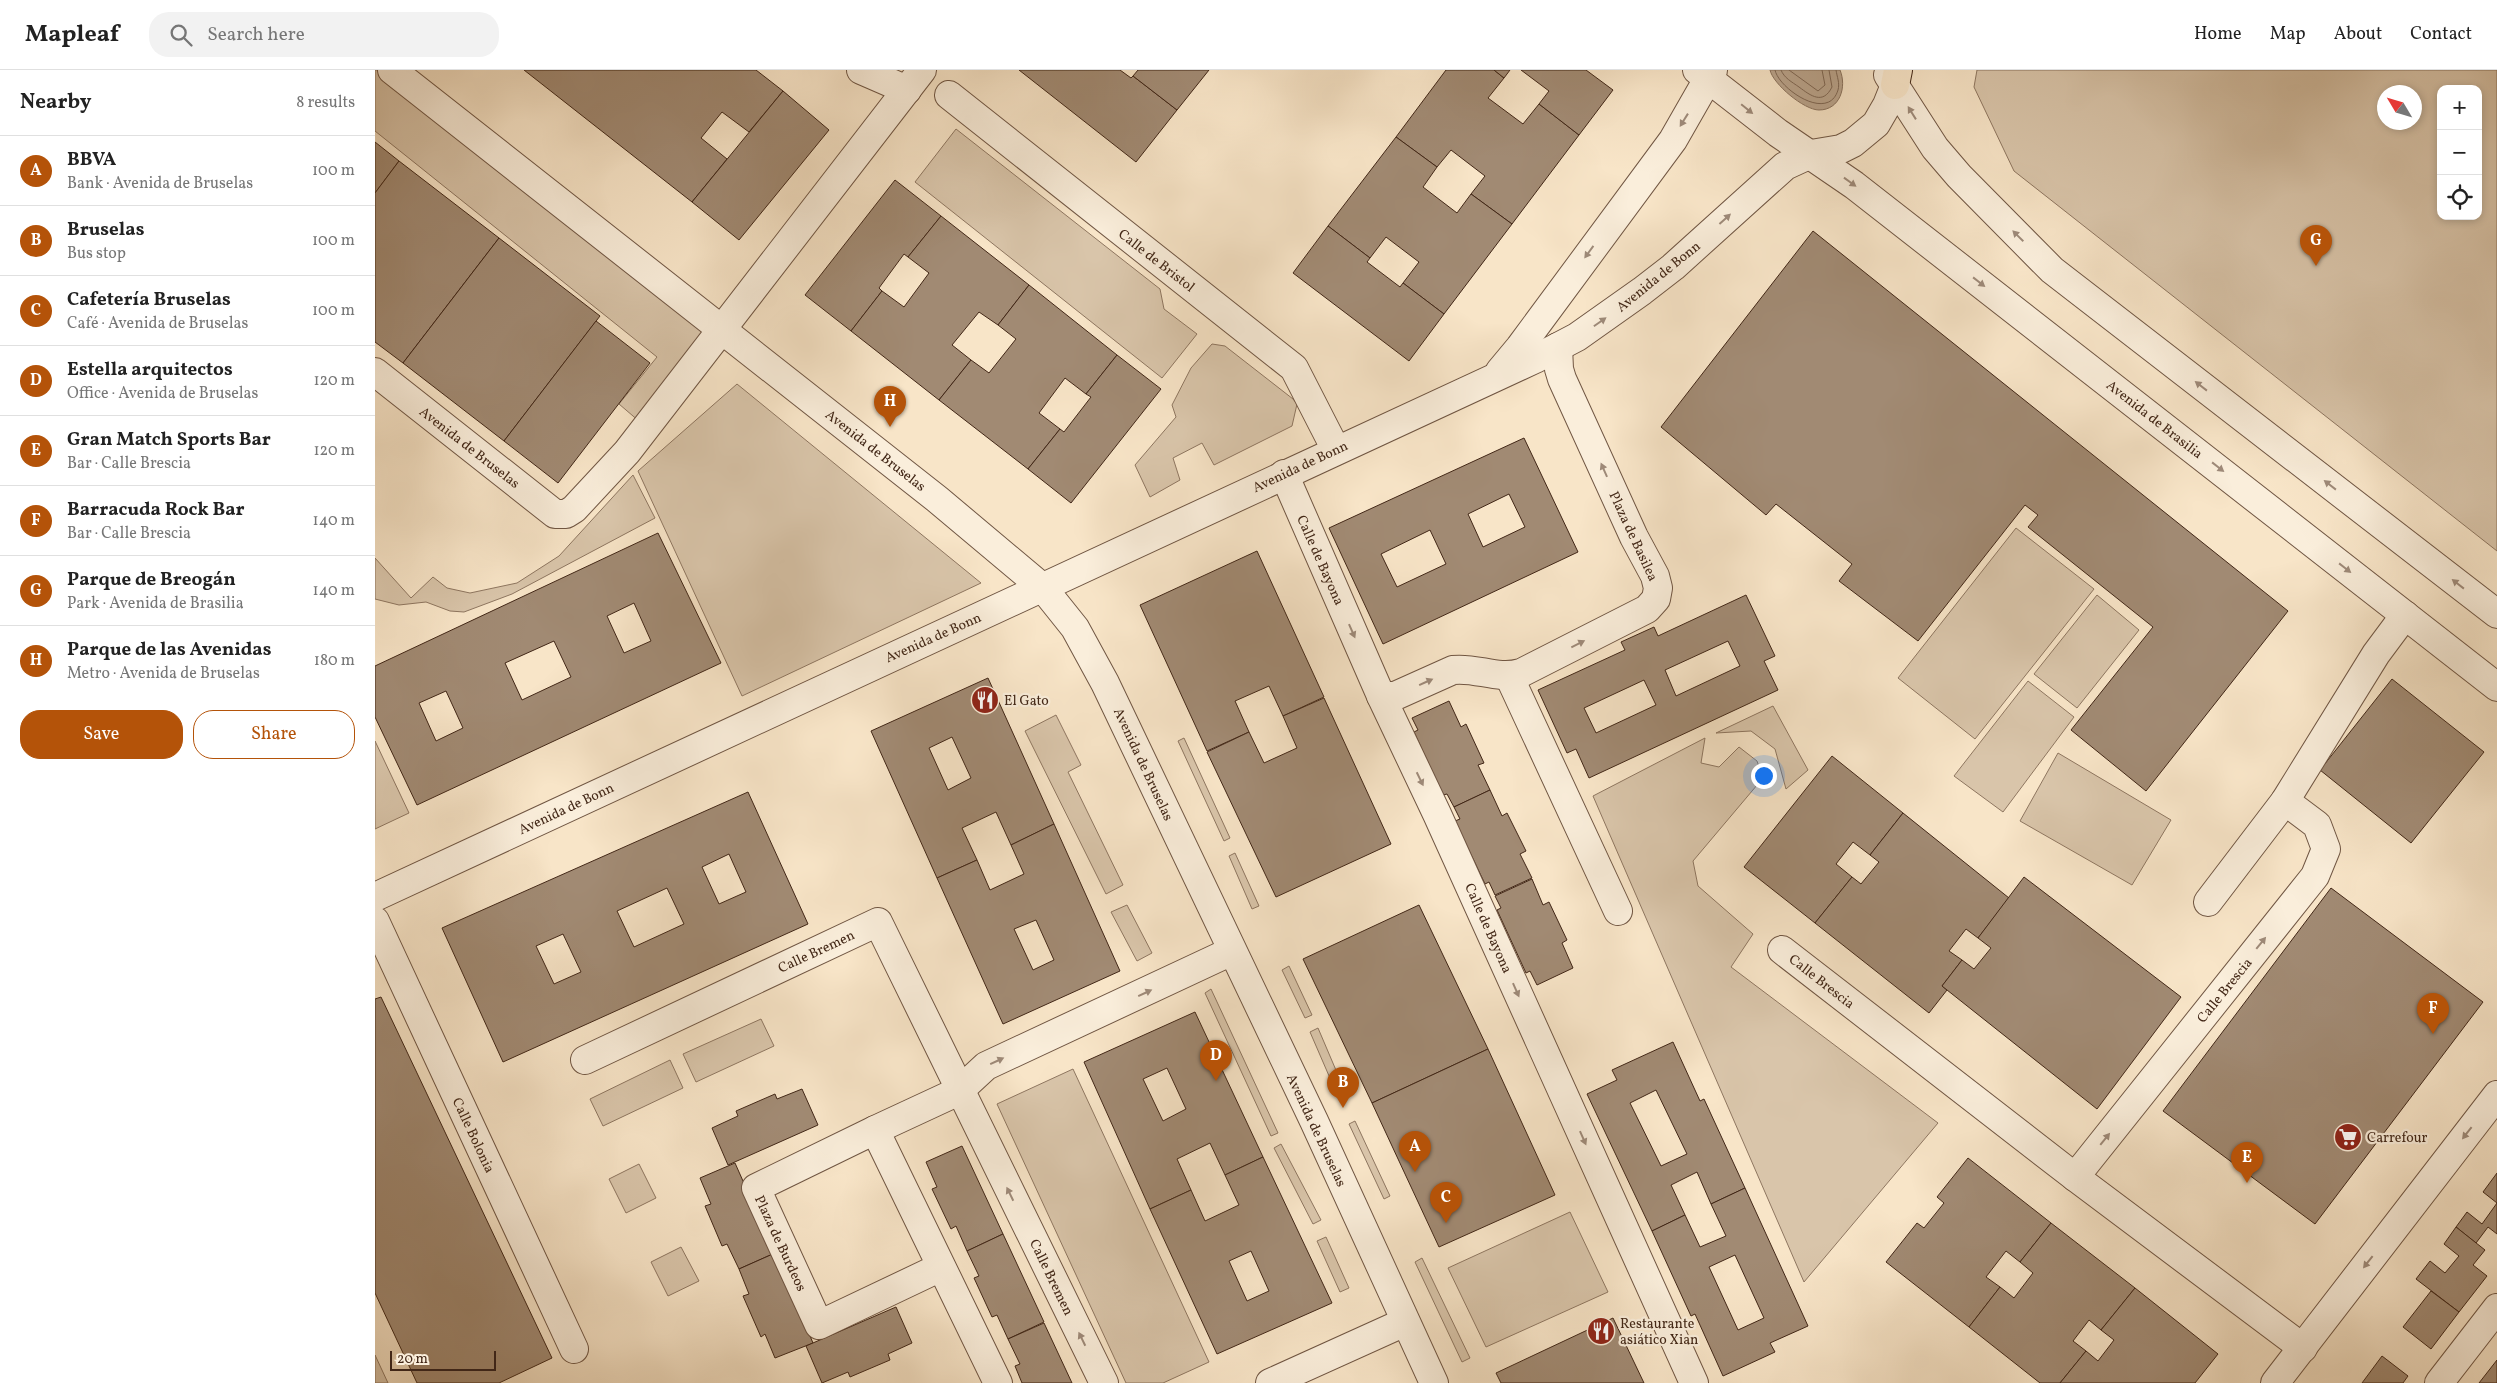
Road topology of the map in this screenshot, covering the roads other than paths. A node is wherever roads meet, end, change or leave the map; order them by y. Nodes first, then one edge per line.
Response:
1 (392, 70) edge
2 (861, 70) edge
3 (1706, 73) edge
4 (1892, 75) edge
5 (914, 80) edge
6 (949, 95) dead end
7 (1811, 154) junction
8 (721, 329) junction
9 (1558, 347) junction
10 (375, 372) edge
11 (1491, 378) junction
12 (1335, 450) junction
13 (1284, 474) junction
14 (1043, 588) junction
15 (2497, 614) edge
16 (2405, 615) junction
17 (1509, 676) junction
18 (2497, 687) edge
19 (1381, 696) junction
20 (2285, 801) junction
21 (375, 897) edge
22 (2207, 902) dead end
23 (1618, 911) dead end
24 (375, 921) edge
25 (1782, 950) dead end
26 (1233, 951) junction
27 (585, 1060) dead end
28 (959, 1091) junction
29 (2497, 1095) edge
30 (875, 1130) junction
31 (2075, 1177) junction
32 (941, 1267) junction
33 (2497, 1308) edge
34 (1405, 1322) junction
35 (2303, 1348) junction
36 (574, 1350) dead end
37 (998, 1383) edge
38 (1104, 1383) edge
39 (1270, 1383) edge
40 (1434, 1383) edge
41 (1693, 1383) edge
42 (2275, 1383) edge
43 (2439, 1383) edge

1 - 8 street, Avenida de Bruselas
2 - 5 street
3 -> 7 street, Avenida de Brasilia
3 -> 11 street, Avenida de Bonn
4 - 7 street, Avenida de Bonn
15 -> 4 street
5 - 8 street, Avenida de Bruselas
6 - 12 street, Calle de Bristol
9 -> 7 street, Avenida de Bonn
7 -> 16 street, Avenida de Brasilia
8 - 10 street, Avenida de Bruselas
8 - 14 street, Avenida de Bruselas
9 - 11 street, Avenida de Bonn
17 -> 9 street, Plaza de Basilea
11 - 12 street, Avenida de Bonn
12 - 13 street, Avenida de Bonn
13 - 14 street, Avenida de Bonn
13 -> 19 street, Calle de Bayona
14 - 21 street, Avenida de Bonn
14 - 26 street, Avenida de Bruselas
16 - 18 street, Avenida de Brasilia
16 - 20 street
19 -> 17 street, Plaza de Basilea
17 - 23 street
19 -> 41 street, Calle de Bayona
20 - 22 street
31 -> 20 street, Calle Brescia
24 - 36 street, Calle Bolonia
25 - 31 street, Calle Brescia
28 -> 26 street
26 - 34 street, Avenida de Bruselas
27 - 28 street, Calle Bremen
28 - 30 street
38 -> 28 street, Calle Bremen
29 -> 35 street
30 - 32 street
30 - 32 street, Plaza de Burdeos
31 - 35 street, Calle Brescia
32 - 37 street
33 - 43 street
34 - 39 street
34 - 40 street, Avenida de Bruselas
35 - 42 street

